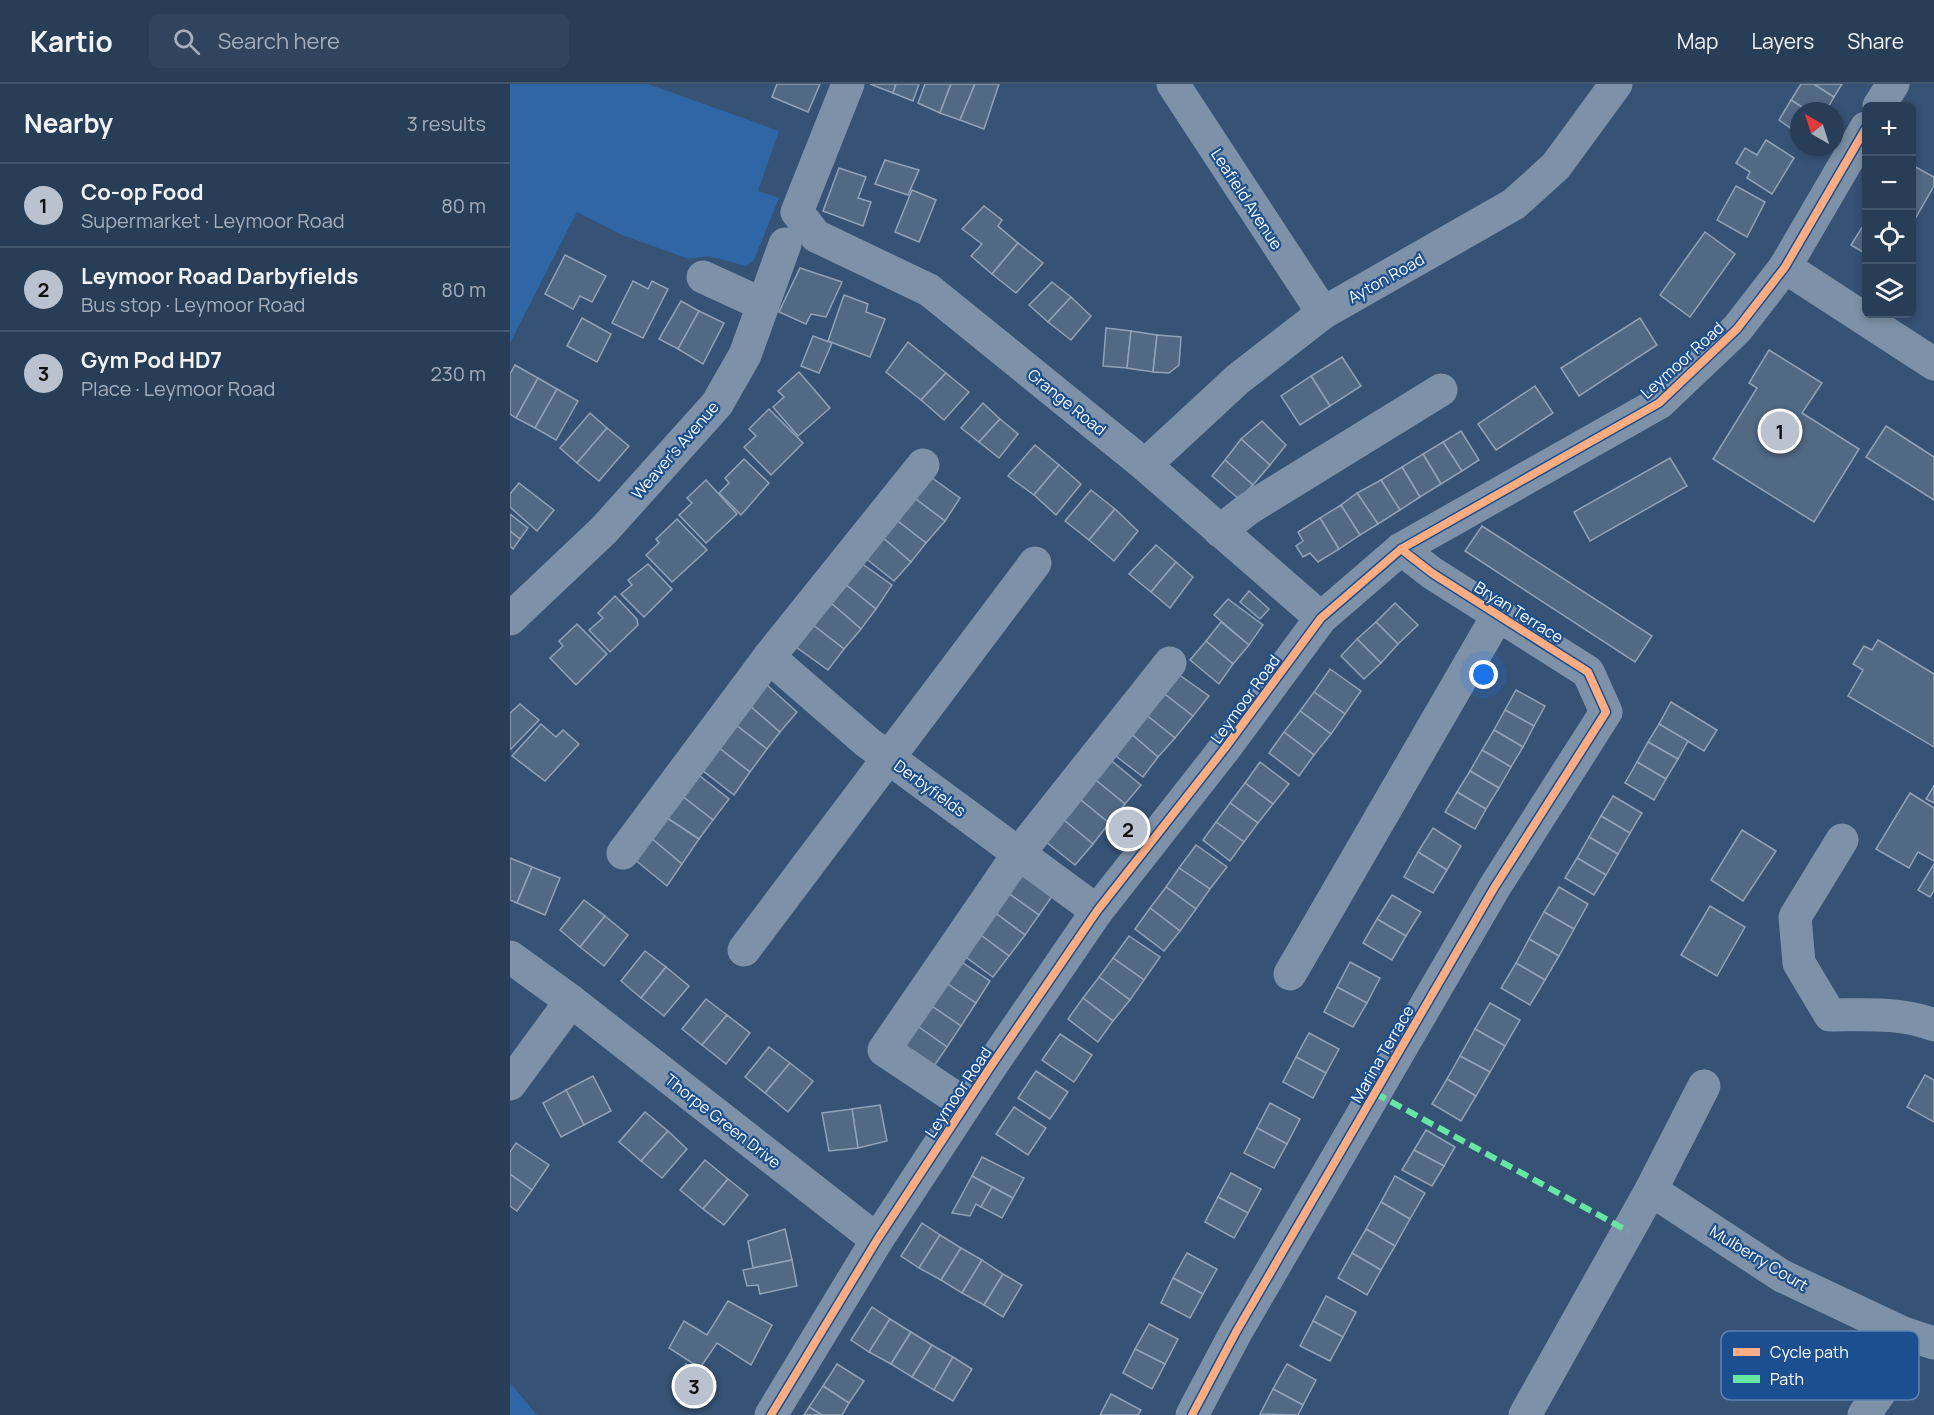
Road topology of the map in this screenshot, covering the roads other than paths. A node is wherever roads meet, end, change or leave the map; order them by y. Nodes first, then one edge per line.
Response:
1 (848, 84) edge
2 (1173, 84) edge
3 (1616, 84) edge
4 (1893, 84) edge
5 (1882, 102) edge
6 (1862, 135) edge
7 (785, 244) dead end
8 (1785, 267) junction
9 (703, 277) dead end
10 (762, 304) junction
11 (1323, 314) junction
12 (1934, 364) edge
13 (1441, 390) dead end
14 (922, 465) dead end
15 (1145, 465) junction
16 (1220, 531) junction
17 (1401, 549) junction
18 (1035, 563) dead end
19 (1498, 615) junction
20 (1321, 618) junction
21 (510, 619) edge
22 (769, 657) junction
23 (1170, 663) dead end
24 (1606, 712) joint
25 (890, 758) junction
26 (1842, 840) dead end
27 (623, 853) dead end
28 (1019, 853) junction
29 (1097, 911) junction
30 (744, 950) dead end
31 (510, 957) edge
32 (1290, 974) dead end
33 (570, 1001) junction
34 (1934, 1025) edge
35 (510, 1084) edge
36 (1704, 1086) dead end
37 (965, 1104) junction
38 (1651, 1190) junction
39 (877, 1240) junction
40 (1899, 1331) edge
41 (1919, 1338) edge
42 (1934, 1343) edge
43 (1874, 1400) edge
44 (1529, 1414) edge
45 (771, 1415) edge
46 (1192, 1415) edge
47 (1864, 1415) edge

1 - 15 street, Grange Road
2 - 11 street, Leafield Avenue
3 - 11 street, Ayton Road
4 - 5 street
6 - 8 street, Leymoor Road
7 - 10 street, Weaver's Avenue
8 - 12 street
8 - 17 street, Leymoor Road
9 - 10 street
10 - 21 street, Weaver's Avenue
11 - 15 street, Ayton Road
13 - 16 street
14 - 22 street
15 - 16 street, Grange Road
16 - 20 street, Grange Road
17 - 19 street, Bryan Terrace
17 - 20 street, Leymoor Road
18 - 25 street
19 - 24 street, Bryan Terrace
19 - 32 street
20 - 29 street, Leymoor Road
22 - 25 street, Derbyfields
22 - 27 street
23 - 28 street
24 - 46 street, Marina Terrace
25 - 28 street, Derbyfields
25 - 30 street
26 - 34 street
28 - 29 street, Derbyfields
28 - 37 street
29 - 37 street, Leymoor Road
31 - 33 street, Thorpe Green Drive
33 - 35 street
33 - 39 street, Thorpe Green Drive
36 - 38 street
37 - 39 street, Leymoor Road
38 - 40 street, Mulberry Court
38 - 44 street
39 - 45 street, Leymoor Road
41 - 42 street, Mulberry Court
43 - 47 street

